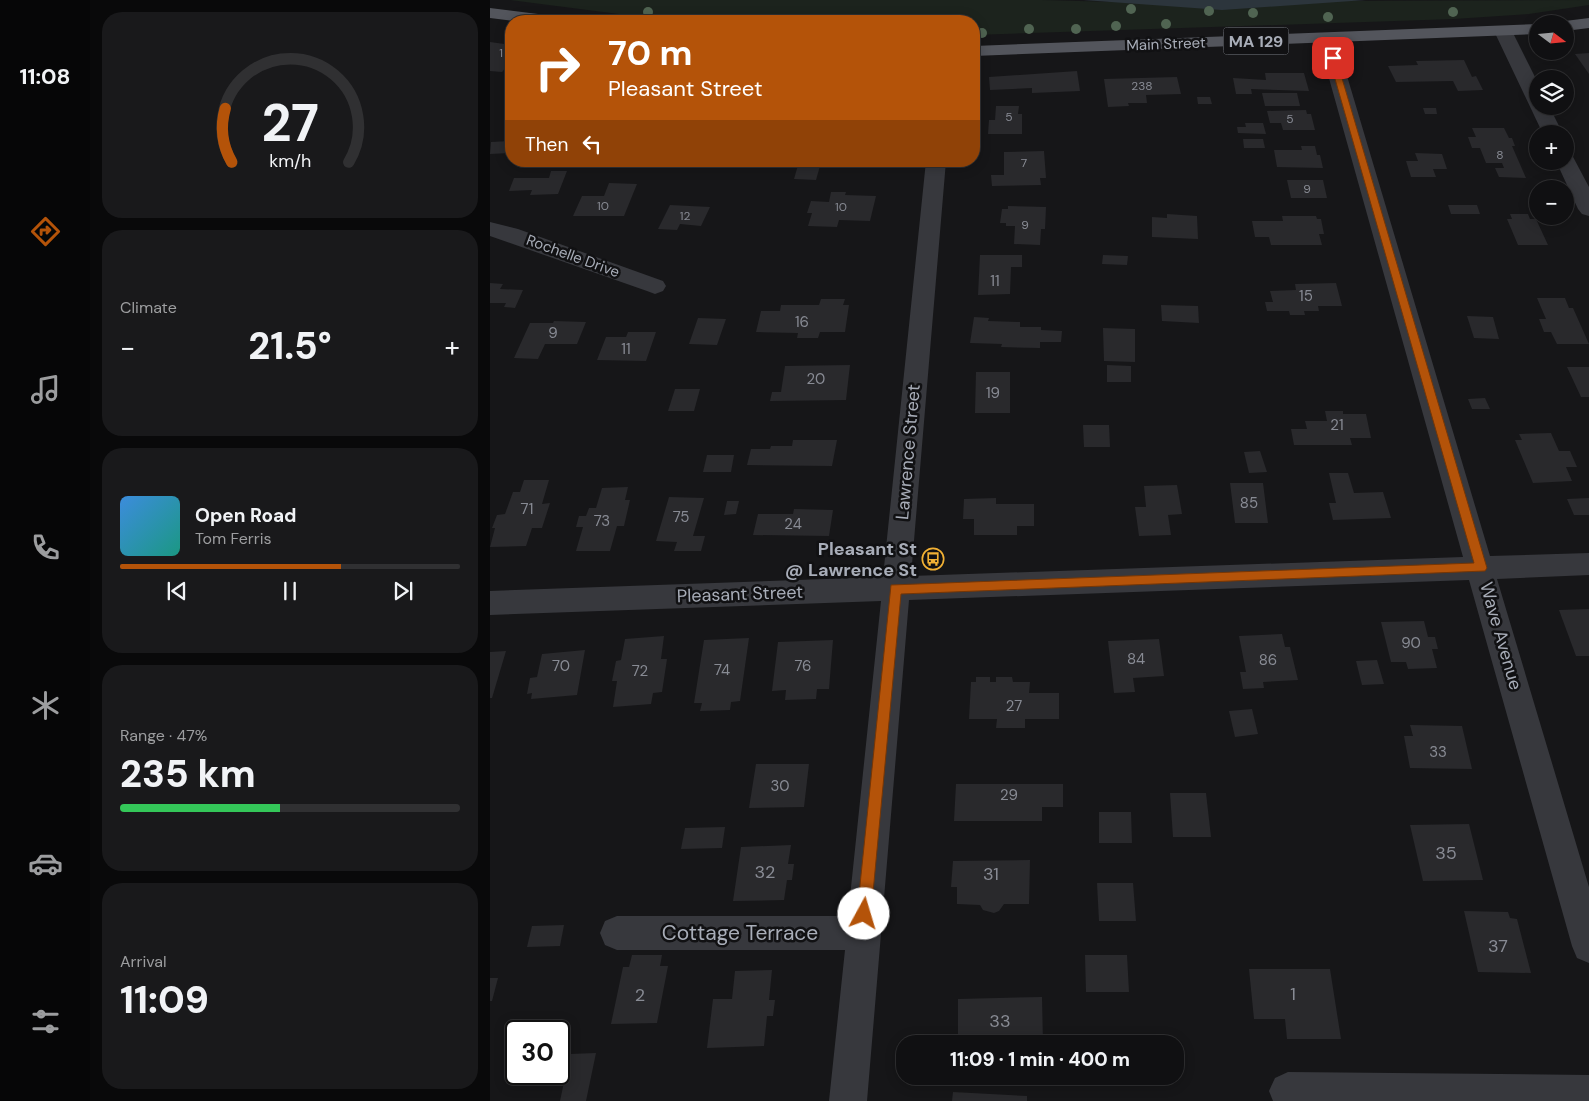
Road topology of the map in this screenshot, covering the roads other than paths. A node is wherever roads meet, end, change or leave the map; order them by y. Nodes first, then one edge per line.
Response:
1 (490, 13) edge
2 (506, 15) edge
3 (1589, 23) edge
4 (1574, 25) edge
5 (1529, 30) edge
6 (1503, 32) junction
7 (1327, 39) junction
8 (980, 51) edge
9 (1529, 85) edge
10 (935, 167) edge
11 (1570, 170) edge
12 (1589, 209) edge
13 (490, 229) edge
14 (655, 286) dead end
15 (1589, 564) edge
16 (1481, 568) junction
17 (896, 589) junction
18 (490, 603) edge
19 (617, 933) dead end
20 (863, 933) junction
21 (1589, 946) edge
22 (1288, 1091) dead end
23 (1589, 1094) edge
24 (848, 1101) edge

1 - 2 main road
3 - 4 main road
5 - 6 main road, Main Street / MA 129
6 - 7 main road, Main Street / MA 129
6 - 9 street
7 - 8 main road, Main Street / MA 129
7 - 16 street, Wave Avenue
10 - 17 street, Lawrence Street
11 - 12 street
13 - 14 street, Rochelle Drive
15 - 16 street, Pleasant Street
16 - 17 street, Pleasant Street
16 - 21 street, Wave Avenue
17 - 18 street, Pleasant Street
17 - 20 street, Lawrence Street
19 - 20 street, Cottage Terrace
20 - 24 street, Lawrence Street
22 - 23 street

